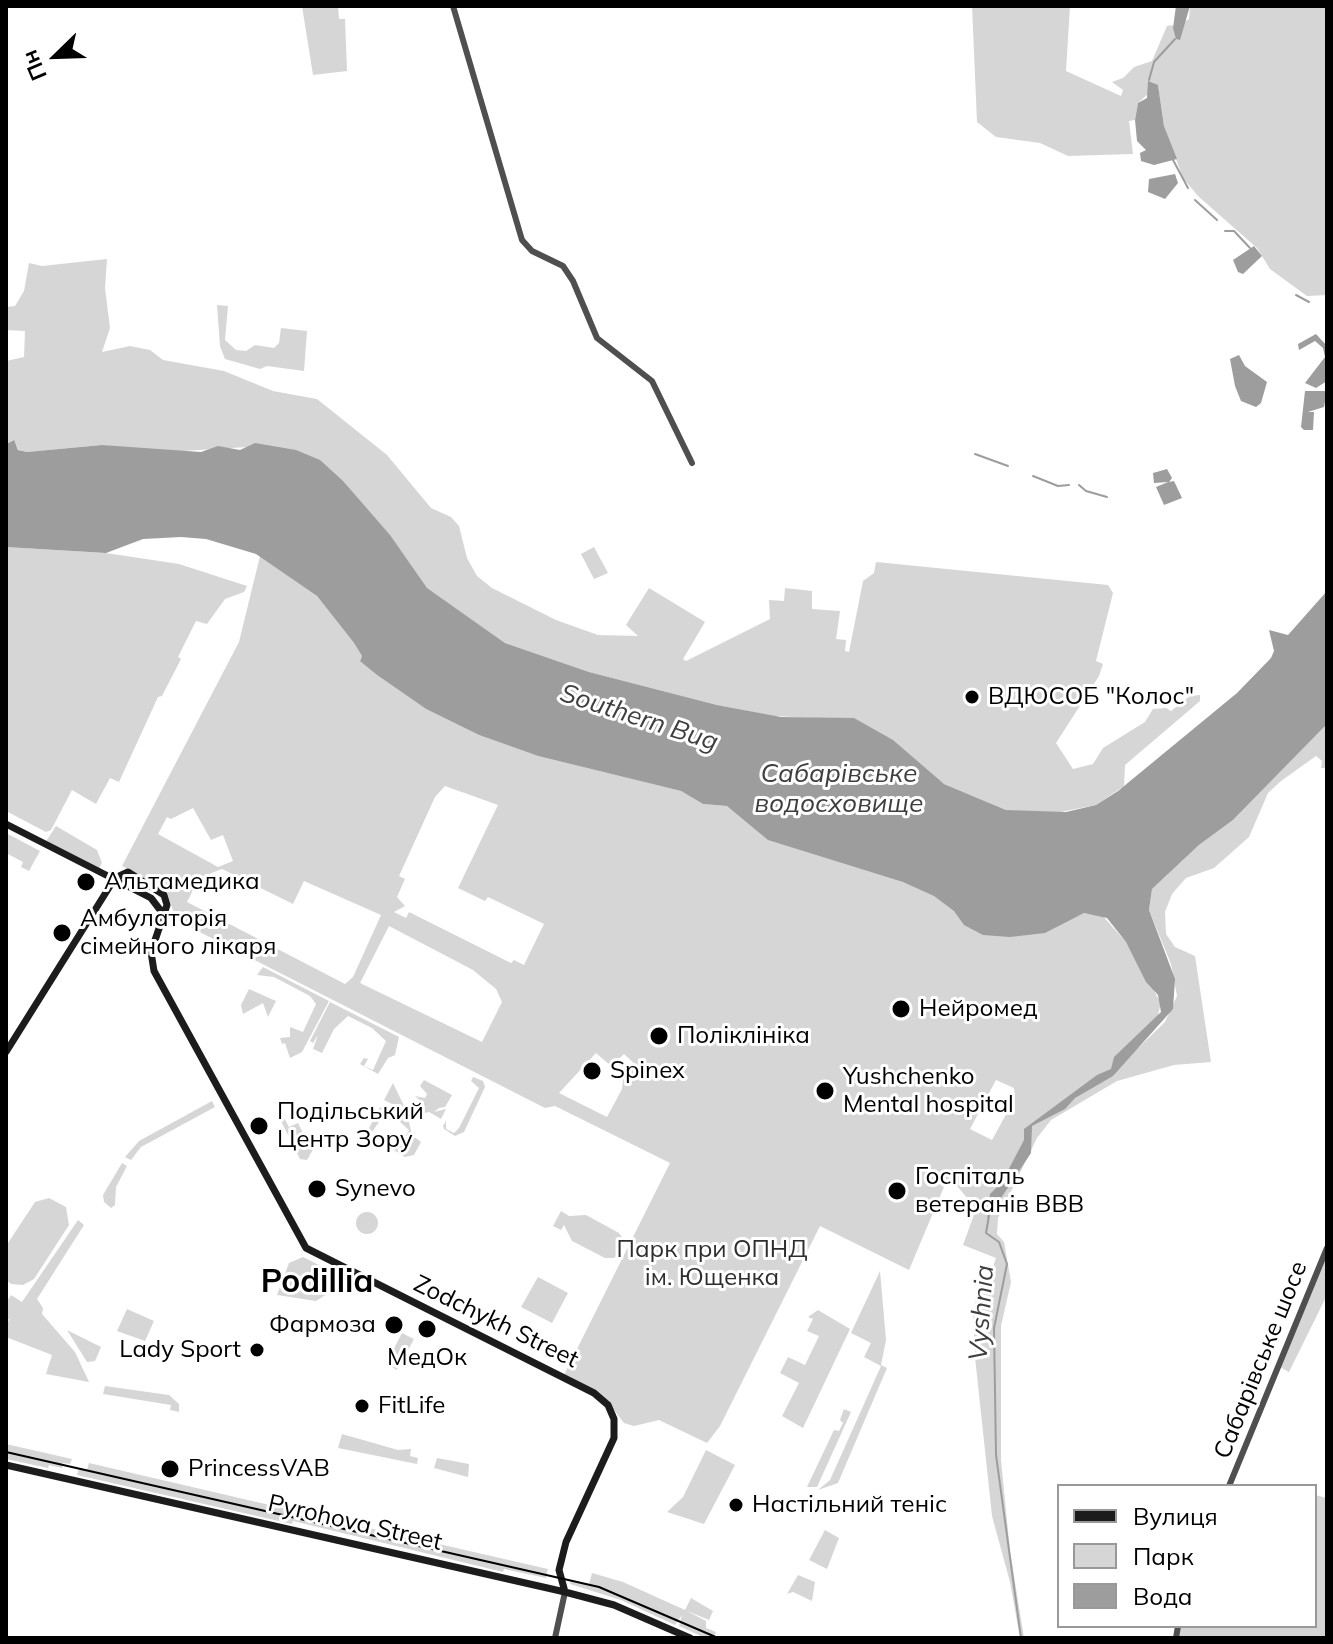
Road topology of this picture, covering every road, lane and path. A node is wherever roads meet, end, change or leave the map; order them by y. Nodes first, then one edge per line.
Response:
1 (453, 6) edge
2 (692, 463) dead end
3 (6, 824) edge
4 (115, 878) junction
5 (6, 1052) edge
6 (1327, 1248) edge
7 (6, 1465) edge
8 (1230, 1484) edge
9 (565, 1592) junction
10 (555, 1638) edge
11 (690, 1638) edge

1 - 2 street
3 - 4 main road, Zodchykh Street
4 - 5 main road
4 - 9 main road, Zodchykh Street
6 - 8 street, Сабарівське шосе
7 - 9 main road, Pyrohova Street
9 - 10 street
9 - 11 main road, Pyrohova Street

